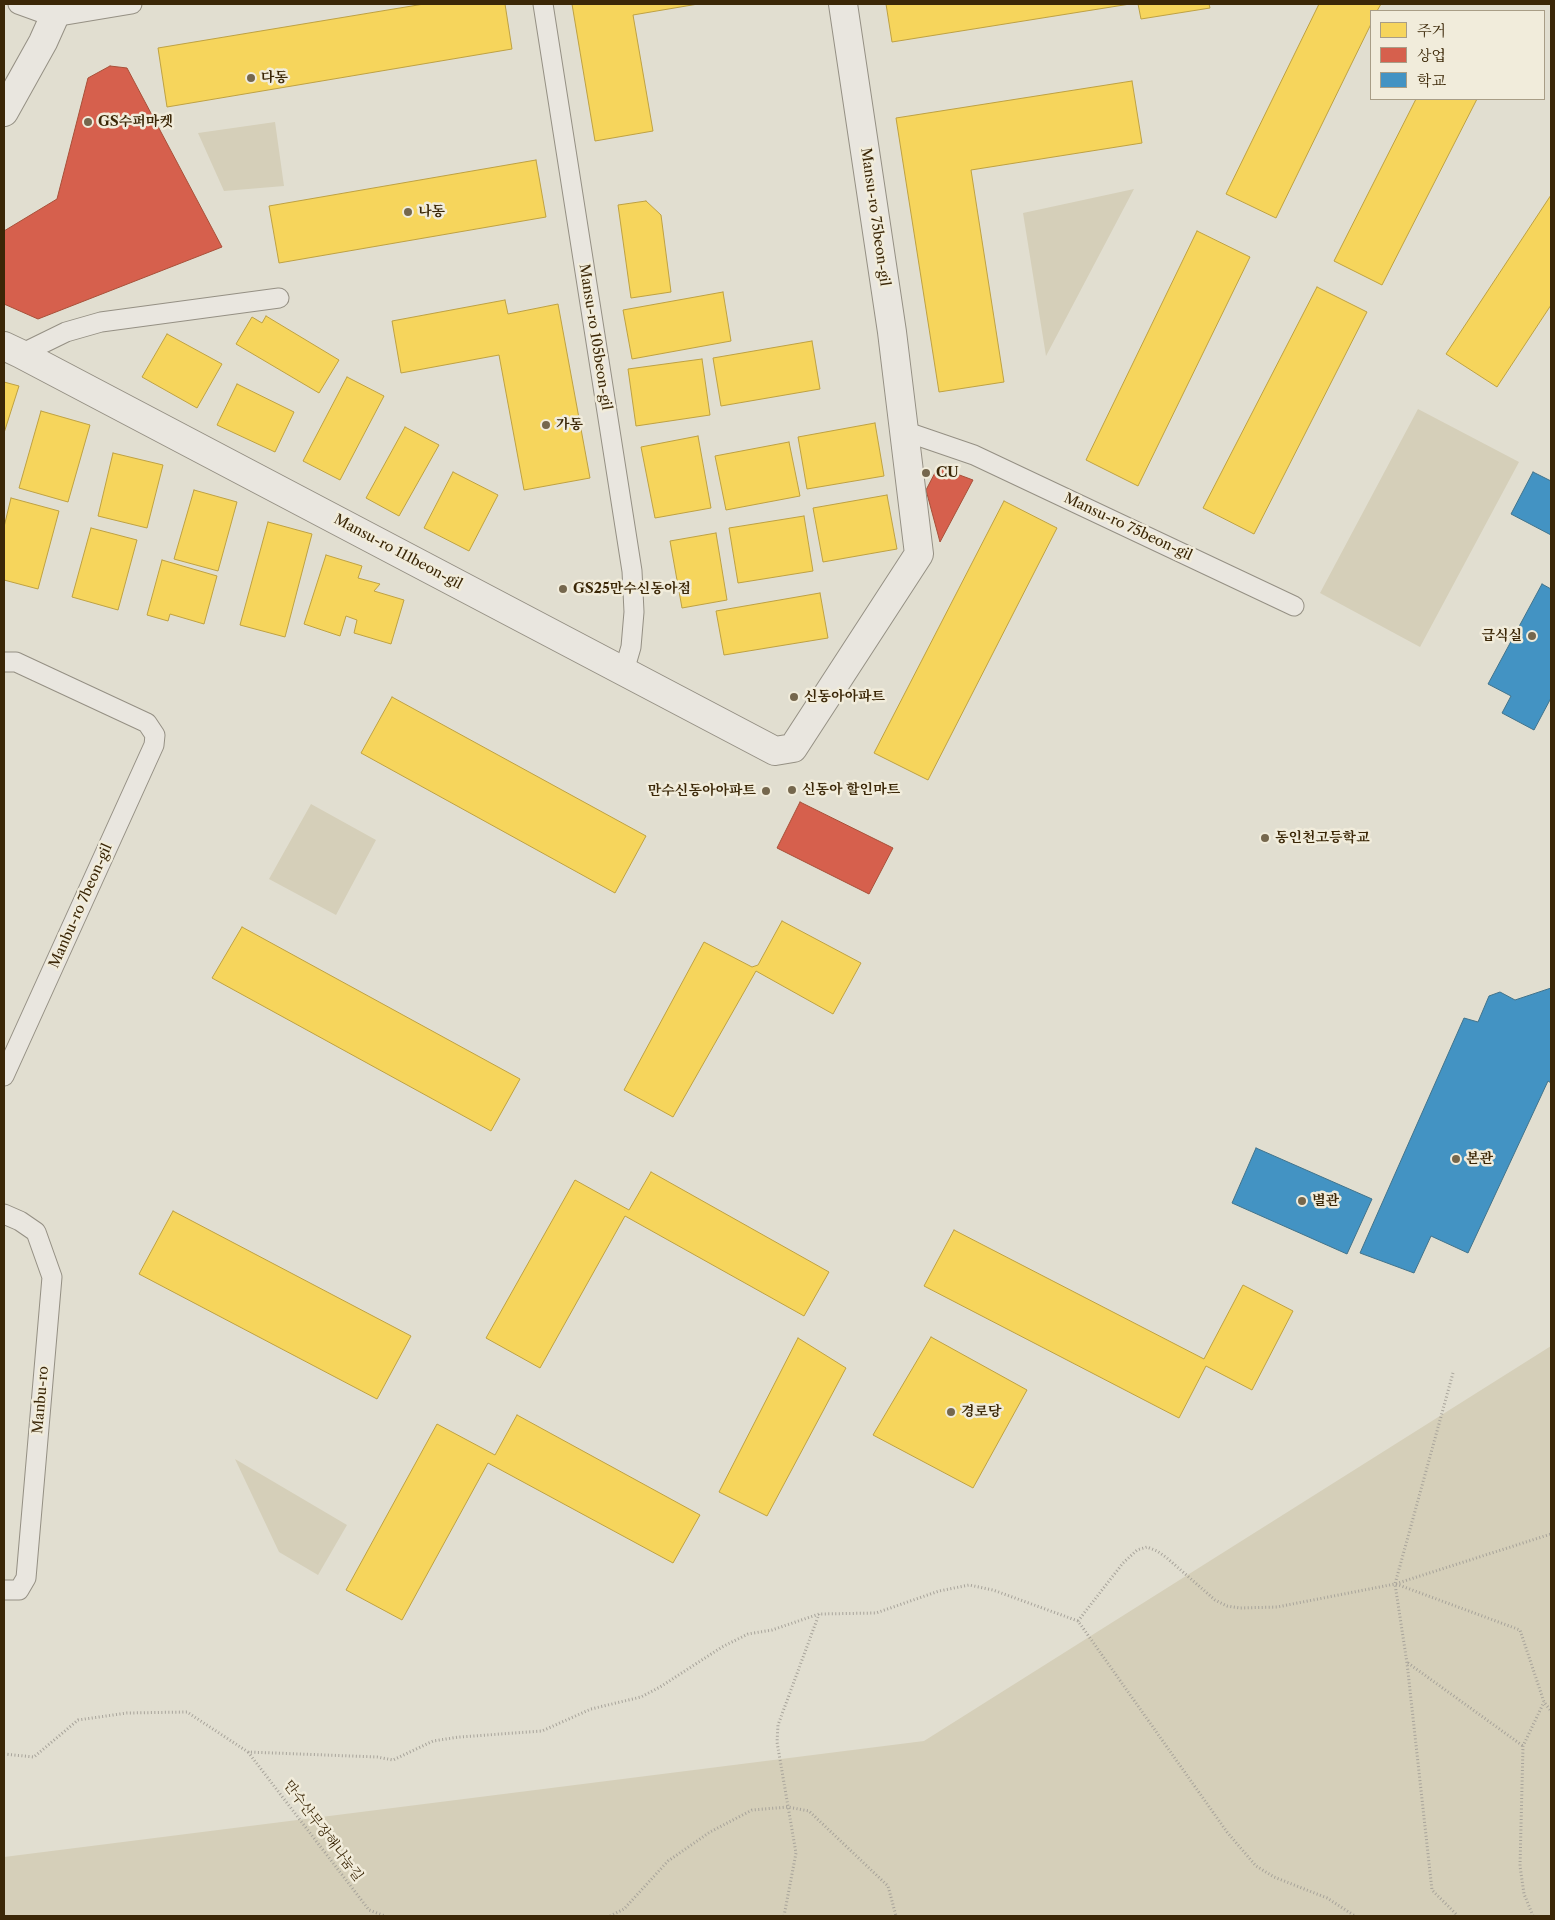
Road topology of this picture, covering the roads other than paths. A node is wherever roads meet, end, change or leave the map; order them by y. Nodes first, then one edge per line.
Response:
1 (18, 4) edge
2 (132, 4) edge
3 (543, 4) edge
4 (843, 4) edge
5 (57, 10) edge
6 (4, 112) edge
7 (279, 298) dead end
8 (13, 350) edge
9 (904, 431) junction
10 (1294, 606) dead end
11 (4, 662) edge
12 (624, 671) junction
13 (793, 748) joint
14 (4, 1076) edge
15 (4, 1214) edge
16 (4, 1590) edge

1 - 5 lane
2 - 5 lane
3 - 12 lane, Mansu-ro 105beon-gil
4 - 9 street, Mansu-ro 75beon-gil
5 - 6 street
7 - 8 lane
8 - 12 street, Mansu-ro 111beon-gil
9 - 10 lane, Mansu-ro 75beon-gil
9 - 13 street, Mansu-ro 75beon-gil
11 - 14 lane, Manbu-ro 7beon-gil
12 - 13 street, Mansu-ro 111beon-gil
15 - 16 lane, Manbu-ro

